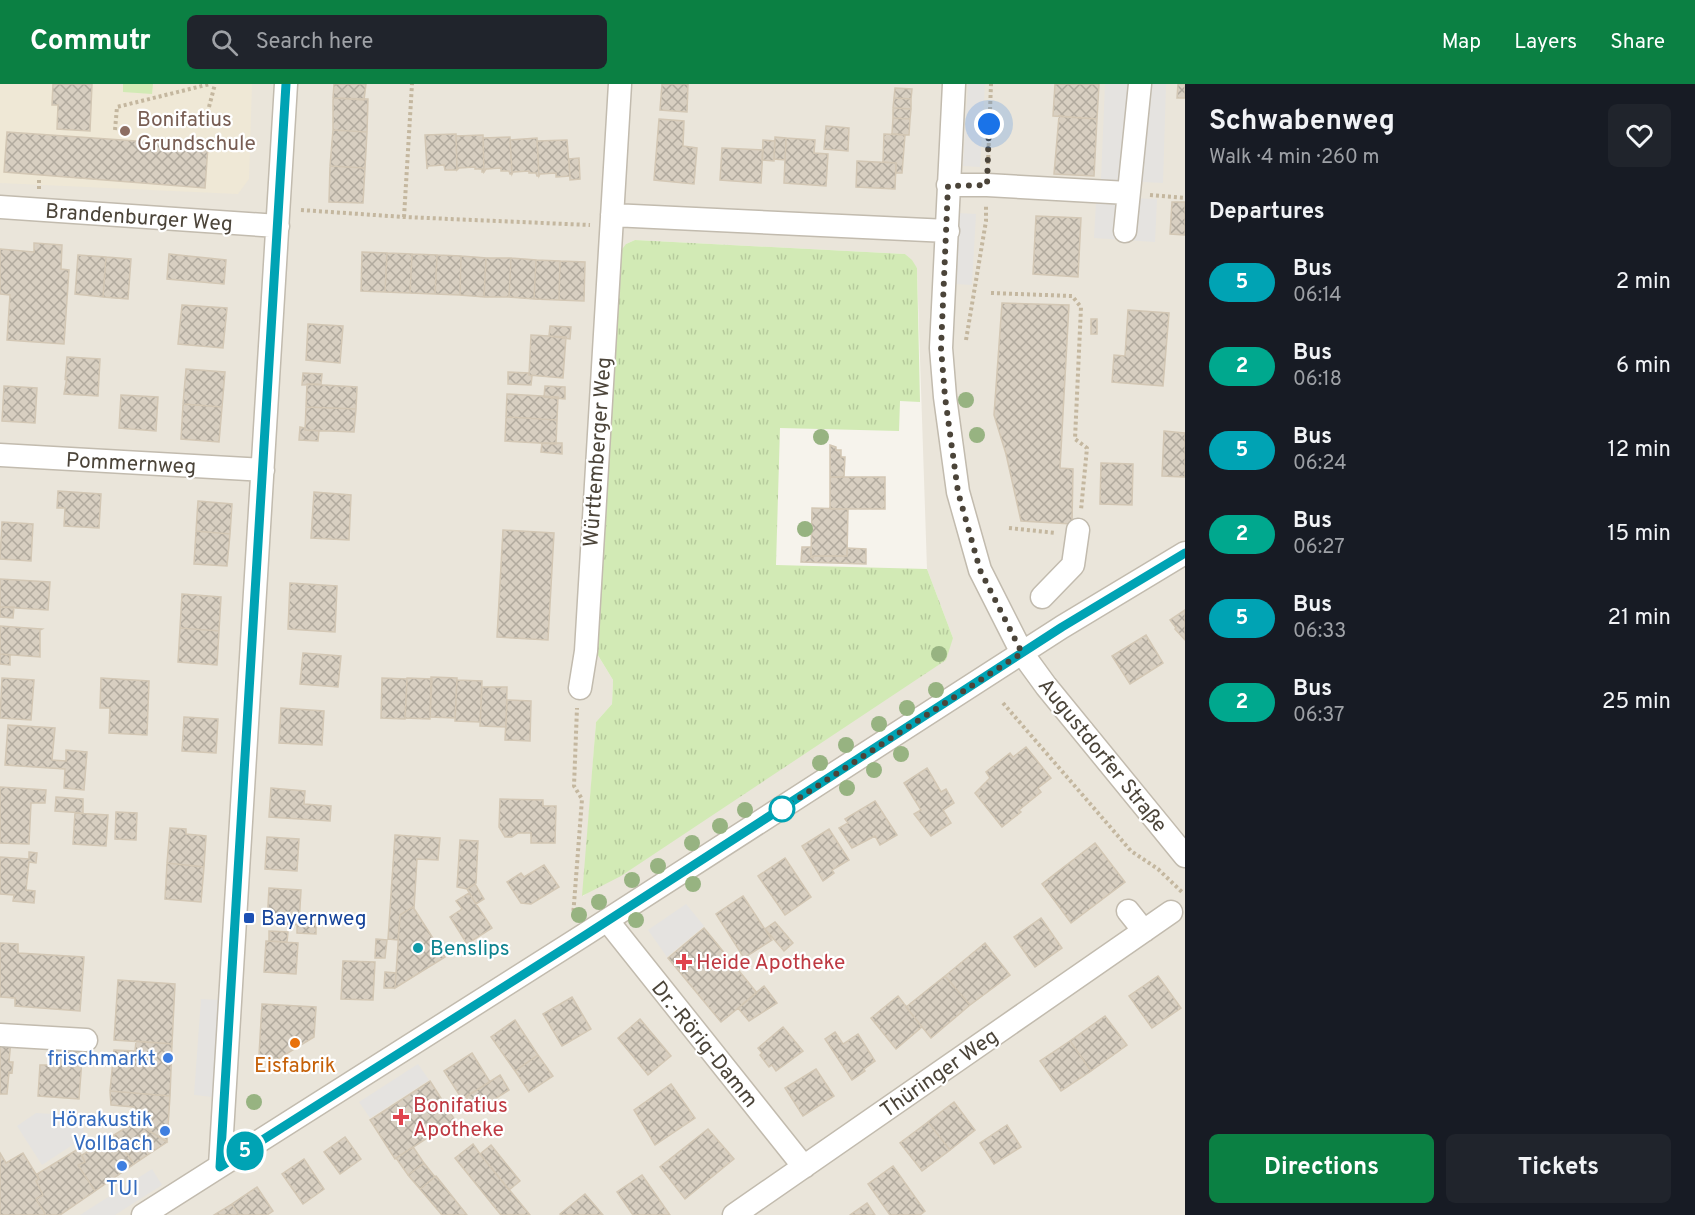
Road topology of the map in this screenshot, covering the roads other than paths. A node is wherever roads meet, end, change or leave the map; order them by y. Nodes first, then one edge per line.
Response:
1 (286, 84) edge
2 (620, 84) edge
3 (954, 84) edge
4 (1140, 84) edge
5 (948, 186) junction
6 (1128, 194) junction
7 (0, 207) edge
8 (278, 217) junction
9 (612, 220) junction
10 (948, 231) junction
11 (1125, 231) dead end
12 (0, 456) edge
13 (263, 470) junction
14 (1078, 530) road end
15 (1185, 553) edge
16 (1042, 597) dead end
17 (1022, 653) junction
18 (580, 688) dead end
19 (1185, 856) edge
20 (1178, 904) edge
21 (1128, 911) dead end
22 (607, 920) junction
23 (1143, 931) junction
24 (0, 1035) edge
25 (86, 1040) dead end
26 (220, 1167) junction
27 (804, 1167) junction
28 (143, 1215) edge
29 (734, 1215) edge

1 - 8 street
2 - 9 street, Württemberger Weg
3 - 5 street, Augustdorfer Straße
4 - 6 street
5 - 6 street
5 - 10 street, Augustdorfer Straße
6 - 11 street
7 - 8 street, Brandenburger Weg
8 - 13 street
9 - 10 street
9 - 18 street, Württemberger Weg
10 - 17 street, Augustdorfer Straße
12 - 13 street, Pommernweg
13 - 26 street
14 - 16 street
15 - 17 street
17 - 19 street, Augustdorfer Straße
17 - 22 street
20 - 23 street, Thüringer Weg
21 - 23 street
22 - 26 street
22 - 27 street, Dr.-Rörig-Damm
23 - 27 street, Thüringer Weg
24 - 25 street
26 - 28 street
27 - 29 street, Thüringer Weg

